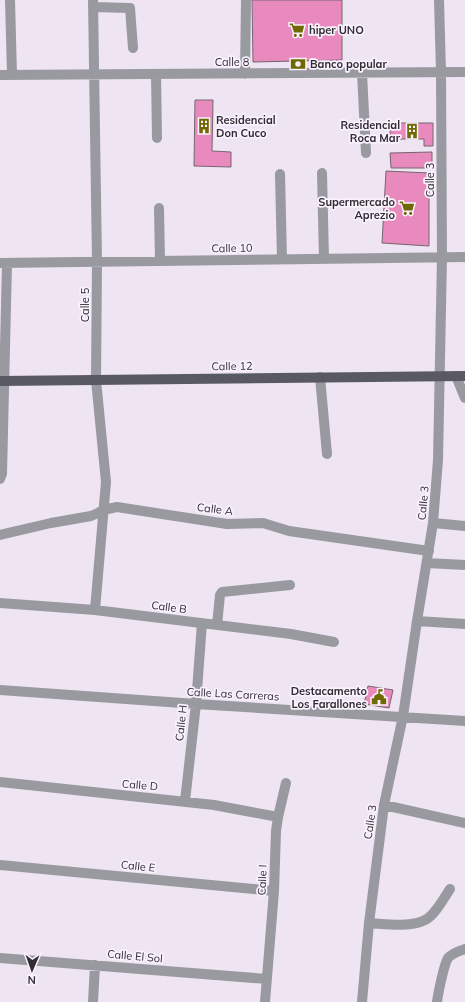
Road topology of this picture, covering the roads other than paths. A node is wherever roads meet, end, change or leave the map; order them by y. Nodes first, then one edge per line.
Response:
1 (10, 0) edge
2 (246, 0) edge
3 (439, 0) edge
4 (93, 4) edge
5 (133, 48) dead end
6 (441, 72) junction
7 (465, 72) edge
8 (362, 73) junction
9 (12, 74) junction
10 (156, 74) junction
11 (245, 74) junction
12 (0, 75) edge
13 (95, 75) junction
14 (157, 138) dead end
15 (366, 153) dead end
16 (322, 173) dead end
17 (280, 174) dead end
18 (159, 208) dead end
19 (442, 257) junction
20 (465, 257) edge
21 (282, 259) junction
22 (324, 259) junction
23 (160, 261) junction
24 (97, 262) junction
25 (4, 263) edge
26 (440, 375) junction
27 (460, 376) edge
28 (320, 377) junction
29 (96, 380) junction
30 (2, 381) edge
31 (465, 398) edge
32 (327, 454) dead end
33 (0, 479) edge
34 (102, 510) junction
35 (433, 523) junction
36 (465, 526) edge
37 (0, 535) edge
38 (429, 551) junction
39 (427, 562) junction
40 (465, 566) edge
41 (290, 586) dead end
42 (0, 603) edge
43 (96, 610) junction
44 (417, 621) junction
45 (202, 623) junction
46 (465, 624) edge
47 (217, 625) junction
48 (334, 642) dead end
49 (0, 690) edge
50 (196, 704) junction
51 (403, 716) junction
52 (465, 721) edge
53 (0, 782) edge
54 (286, 783) dead end
55 (185, 801) junction
56 (384, 805) junction
57 (278, 817) junction
58 (465, 823) edge
59 (0, 865) edge
60 (450, 889) dead end
61 (274, 891) junction
62 (369, 923) junction
63 (465, 949) edge
64 (0, 958) edge
65 (95, 965) junction
66 (267, 979) junction
67 (93, 1002) edge
68 (265, 1002) edge
69 (362, 1002) edge
70 (436, 1002) edge

1 - 9 street
2 - 11 street
3 - 6 street, Calle 3
4 - 5 street
4 - 13 street, Calle 5
6 - 7 street, Calle 8
6 - 8 street, Calle 8
6 - 19 street, Calle 3
8 - 11 street, Calle 8
8 - 15 street
9 - 12 street, Calle 8
9 - 13 street, Calle 8
10 - 11 street, Calle 8
10 - 13 street, Calle 8
10 - 14 street
13 - 24 street, Calle 5
16 - 22 street
17 - 21 street
18 - 23 street
19 - 20 street, Calle 10
19 - 22 street, Calle 10
19 - 26 street, Calle 3
21 - 22 street, Calle 10
21 - 23 street, Calle 10
23 - 24 street, Calle 10
24 - 25 street, Calle 10
24 - 29 street, Calle 5
25 - 30 street
26 - 27 main road, Calle 12
26 - 28 main road, Calle 12
26 - 35 street, Calle 3
27 - 31 street
28 - 29 main road, Calle 12
28 - 32 street
29 - 30 main road, Calle 12
29 - 34 street, Calle 5
30 - 33 street
34 - 37 street, Calle A
34 - 38 street, Calle A
34 - 43 street, Calle 5
35 - 36 street
35 - 38 street, Calle 3
38 - 39 street, Calle 3
39 - 40 street
39 - 44 street, Calle 3
41 - 47 street
42 - 43 street, Calle B
43 - 45 street, Calle B
44 - 46 street
44 - 51 street, Calle 3
45 - 47 street, Calle B
45 - 50 street, Calle H
47 - 48 street, Calle B
49 - 50 street, Calle Las Carreras
50 - 51 street, Calle Las Carreras
50 - 55 street, Calle H
51 - 52 street, Calle Las Carreras
51 - 56 street, Calle 3
53 - 55 street, Calle D
54 - 57 street, Calle I
55 - 57 street, Calle D
56 - 58 street
56 - 62 street, Calle 3
57 - 61 street, Calle I
59 - 61 street, Calle E
60 - 62 street
61 - 66 street, Calle I
62 - 69 street, Calle 3
63 - 70 street
64 - 65 street, Calle El Sol
65 - 66 street, Calle El Sol
65 - 67 street
66 - 68 street, Calle I

